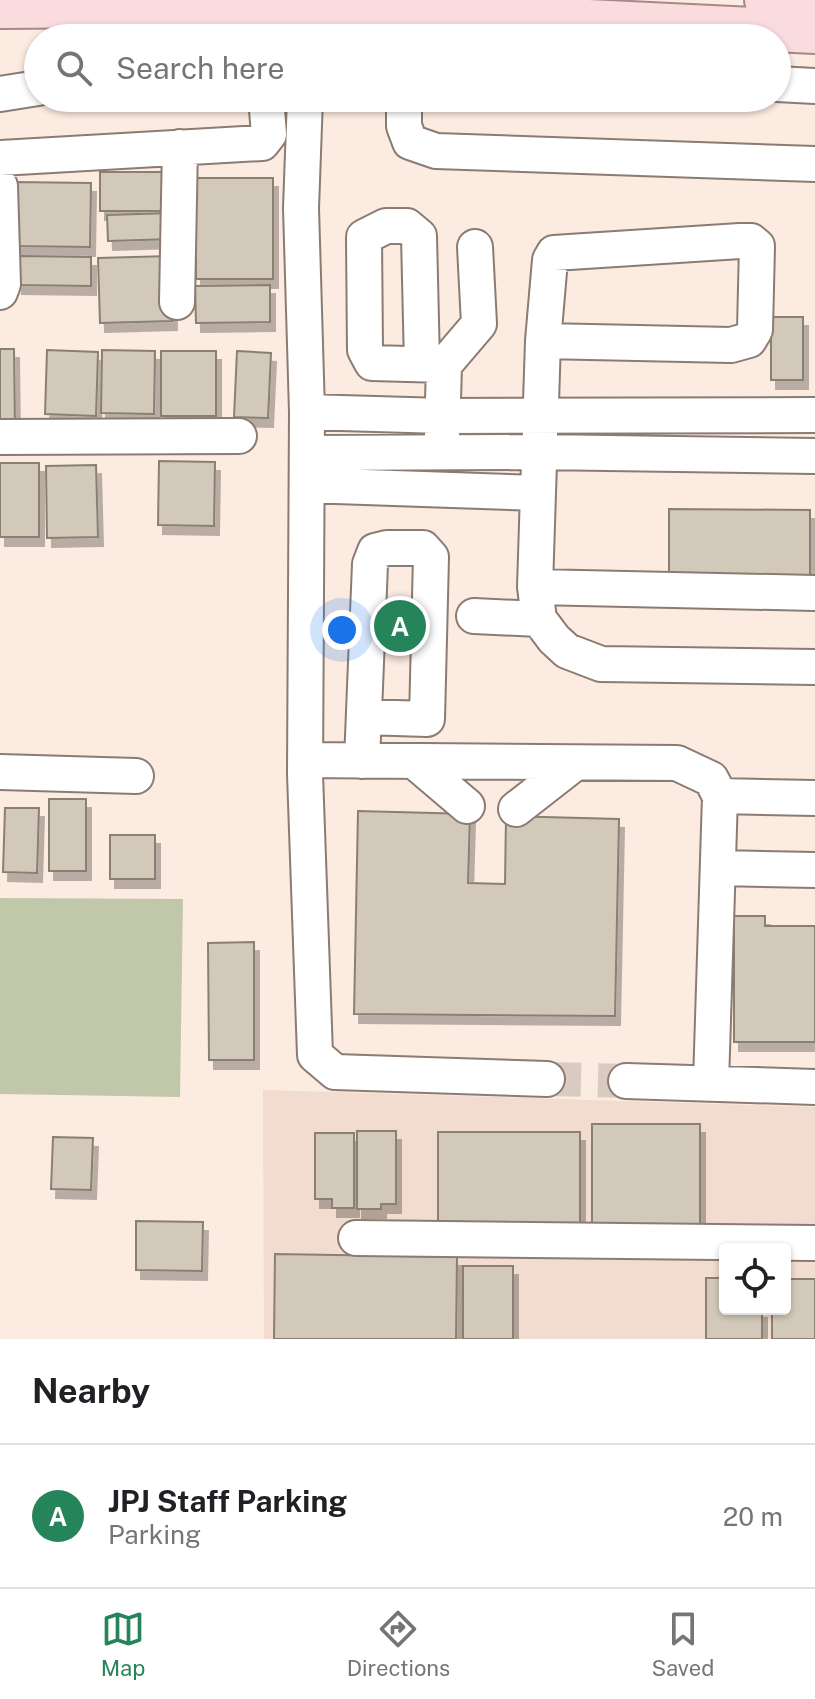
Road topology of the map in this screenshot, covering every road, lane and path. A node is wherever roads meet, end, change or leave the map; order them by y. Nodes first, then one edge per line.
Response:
1 (766, 0) edge
2 (815, 3) edge
3 (0, 7) edge
4 (471, 8) edge
5 (700, 13) edge
6 (259, 14) edge
7 (308, 15) edge
8 (767, 24) edge
9 (791, 28) edge
10 (815, 32) edge
11 (791, 85) edge
12 (815, 86) edge
13 (24, 90) edge
14 (0, 94) edge
15 (267, 112) edge
16 (304, 112) edge
17 (404, 112) edge
18 (180, 147) junction
19 (0, 158) edge
20 (815, 164) edge
21 (0, 186) edge
22 (475, 247) dead end
23 (0, 292) edge
24 (177, 302) dead end
25 (543, 341) junction
26 (307, 412) junction
27 (541, 413) junction
28 (815, 415) edge
29 (443, 416) junction
30 (239, 436) dead end
31 (0, 437) edge
32 (538, 452) junction
33 (442, 453) junction
34 (815, 456) edge
35 (307, 469) junction
36 (538, 493) junction
37 (815, 593) edge
38 (537, 603) junction
39 (474, 616) dead end
40 (815, 667) edge
41 (364, 717) junction
42 (305, 760) junction
43 (362, 761) junction
44 (414, 761) junction
45 (575, 763) junction
46 (0, 772) edge
47 (136, 776) dead end
48 (720, 796) junction
49 (815, 798) edge
50 (467, 806) dead end
51 (516, 809) dead end
52 (718, 868) junction
53 (815, 870) edge
54 (547, 1079) tunnel mouth
55 (626, 1081) tunnel mouth
56 (711, 1083) junction
57 (815, 1087) edge
58 (356, 1238) dead end
59 (815, 1243) edge

1 - 2 main road
3 - 6 main road
4 - 5 main road
4 - 7 main road
5 - 8 main road
6 - 7 main road
9 - 10 main road
11 - 12 street
13 - 14 street
15 - 18 street
16 - 26 street
17 - 20 street
18 - 19 street
18 - 24 street
21 - 23 street
22 - 29 street
25 - 25 street
25 - 27 street
26 - 29 street
26 - 35 street
27 - 28 street
27 - 29 street
27 - 32 street
29 - 33 street
30 - 31 street
32 - 33 street
32 - 34 street
32 - 36 street
33 - 35 street
35 - 36 street
35 - 42 street
36 - 38 street
37 - 38 street
38 - 39 street
38 - 40 street
41 - 41 street
41 - 43 street
42 - 43 street
42 - 54 street
43 - 44 street
44 - 45 street
44 - 50 street
45 - 48 street
45 - 51 street
46 - 47 street
48 - 49 street
48 - 52 street
52 - 53 street
52 - 56 street
55 - 56 street
56 - 57 street
58 - 59 street

